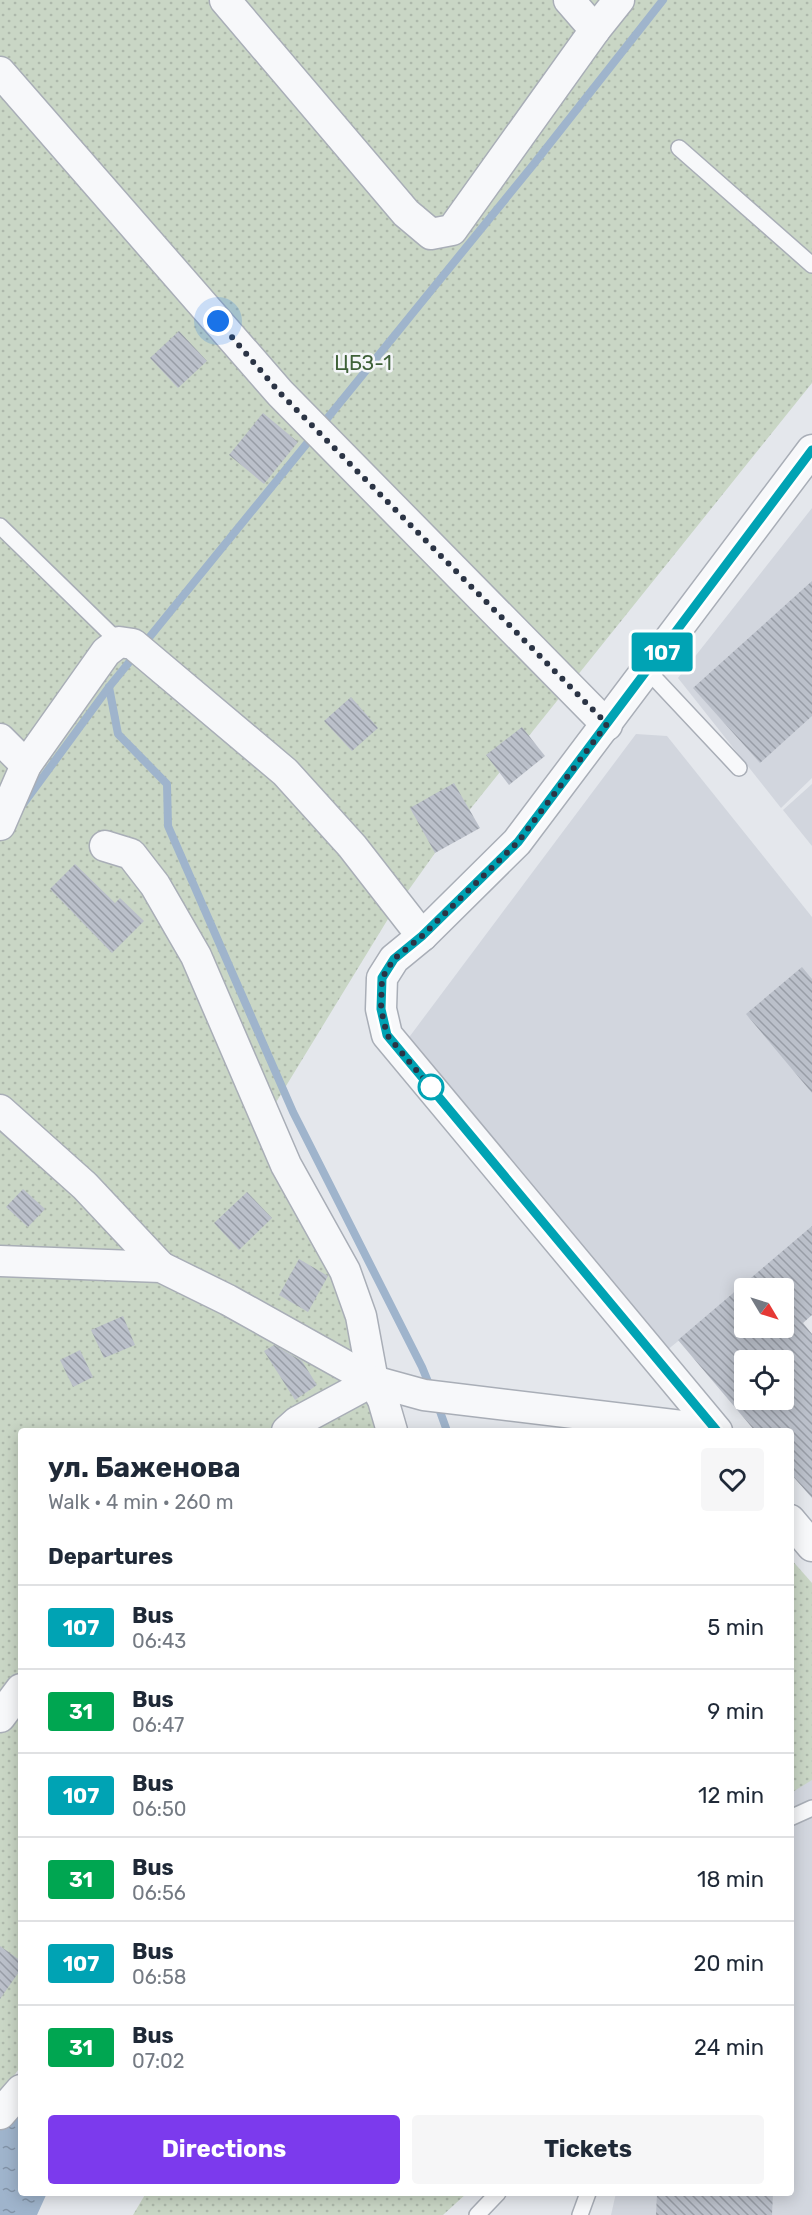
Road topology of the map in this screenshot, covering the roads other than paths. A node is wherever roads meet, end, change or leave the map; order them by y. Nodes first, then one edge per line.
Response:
1 (225, 0) edge
2 (568, 0) edge
3 (619, 0) edge
4 (595, 30) junction
5 (0, 72) edge
6 (679, 148) dead end
7 (812, 265) edge
8 (812, 450) edge
9 (0, 526) edge
10 (119, 642) junction
11 (648, 670) junction
12 (607, 724) junction
13 (0, 739) edge
14 (26, 765) junction
15 (739, 768) dead end
16 (0, 825) edge
17 (105, 846) dead end
18 (422, 936) junction
19 (0, 1110) edge
20 (0, 1261) edge
21 (161, 1267) junction
22 (373, 1381) junction
23 (290, 1428) edge
24 (391, 1428) edge
25 (699, 1428) edge
26 (714, 1428) edge
27 (794, 1525) edge
28 (812, 1546) edge
29 (18, 1693) edge
30 (0, 1717) edge
31 (812, 1808) edge
32 (794, 1816) edge
33 (18, 2093) edge
34 (0, 2114) edge
35 (495, 2196) edge
36 (587, 2196) edge
37 (477, 2215) edge
38 (580, 2215) edge

1 - 4 street
2 - 4 street
3 - 4 street
5 - 12 street
6 - 7 lane
8 - 11 street
9 - 10 lane
10 - 14 street
10 - 18 street
11 - 12 street
11 - 15 lane
12 - 18 street
13 - 14 street
14 - 16 street
17 - 22 street
18 - 26 street
19 - 21 street
20 - 21 street
21 - 22 street
22 - 23 street
22 - 24 street
22 - 25 street
27 - 28 street
29 - 30 street
31 - 32 lane
33 - 34 street
35 - 37 lane
36 - 38 lane

